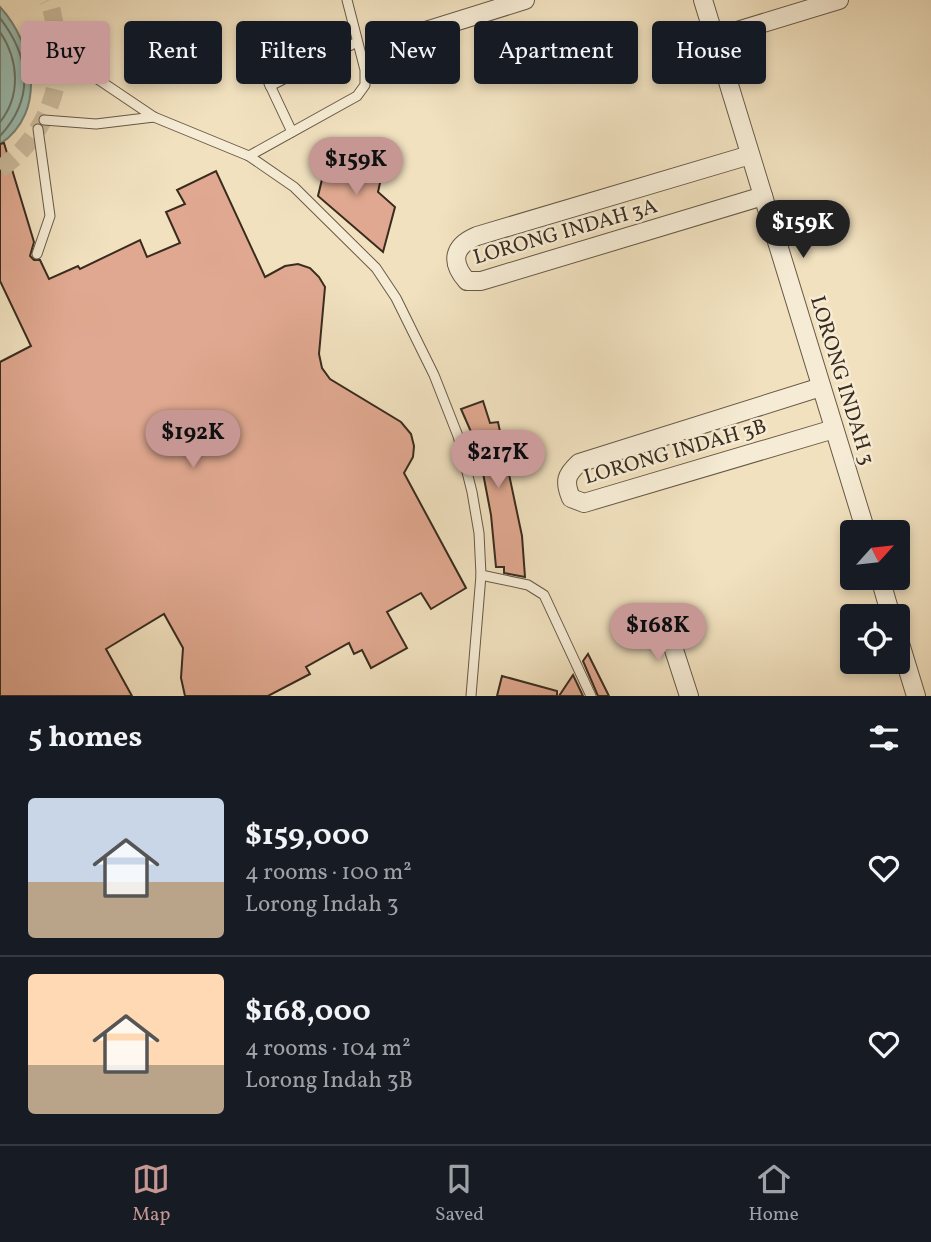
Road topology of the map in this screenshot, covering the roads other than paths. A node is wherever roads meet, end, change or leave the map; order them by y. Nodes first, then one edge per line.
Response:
1 (347, 0) edge
2 (526, 0) edge
3 (703, 0) edge
4 (839, 0) edge
5 (496, 4) edge
6 (450, 21) edge
7 (709, 21) edge
8 (766, 22) edge
9 (357, 41) junction
10 (105, 84) edge
11 (728, 84) edge
12 (154, 117) junction
13 (44, 120) dead end
14 (38, 129) dead end
15 (292, 132) junction
16 (750, 155) junction
17 (249, 156) junction
18 (763, 197) junction
19 (37, 254) dead end
20 (821, 387) junction
21 (834, 429) junction
22 (862, 520) edge
23 (481, 575) junction
24 (664, 619) dead end
25 (909, 674) edge
26 (471, 696) edge
27 (591, 696) edge
28 (690, 696) edge
29 (916, 696) edge

1 - 9 lane
2 - 5 street
3 - 7 street, LORONG INDAH 3
4 - 8 street
5 - 6 street
9 - 15 lane
9 - 15 lane
10 - 12 lane
11 - 16 street, LORONG INDAH 3
12 - 13 lane
12 - 17 lane
14 - 19 lane
15 - 17 lane
16 - 18 street, LORONG INDAH 3
16 - 18 street, LORONG INDAH 3A
17 - 23 lane
18 - 20 street, LORONG INDAH 3
20 - 21 street, LORONG INDAH 3
20 - 21 street, LORONG INDAH 3B
21 - 22 street, LORONG INDAH 3
23 - 26 lane
23 - 27 lane
24 - 28 street
25 - 29 street

